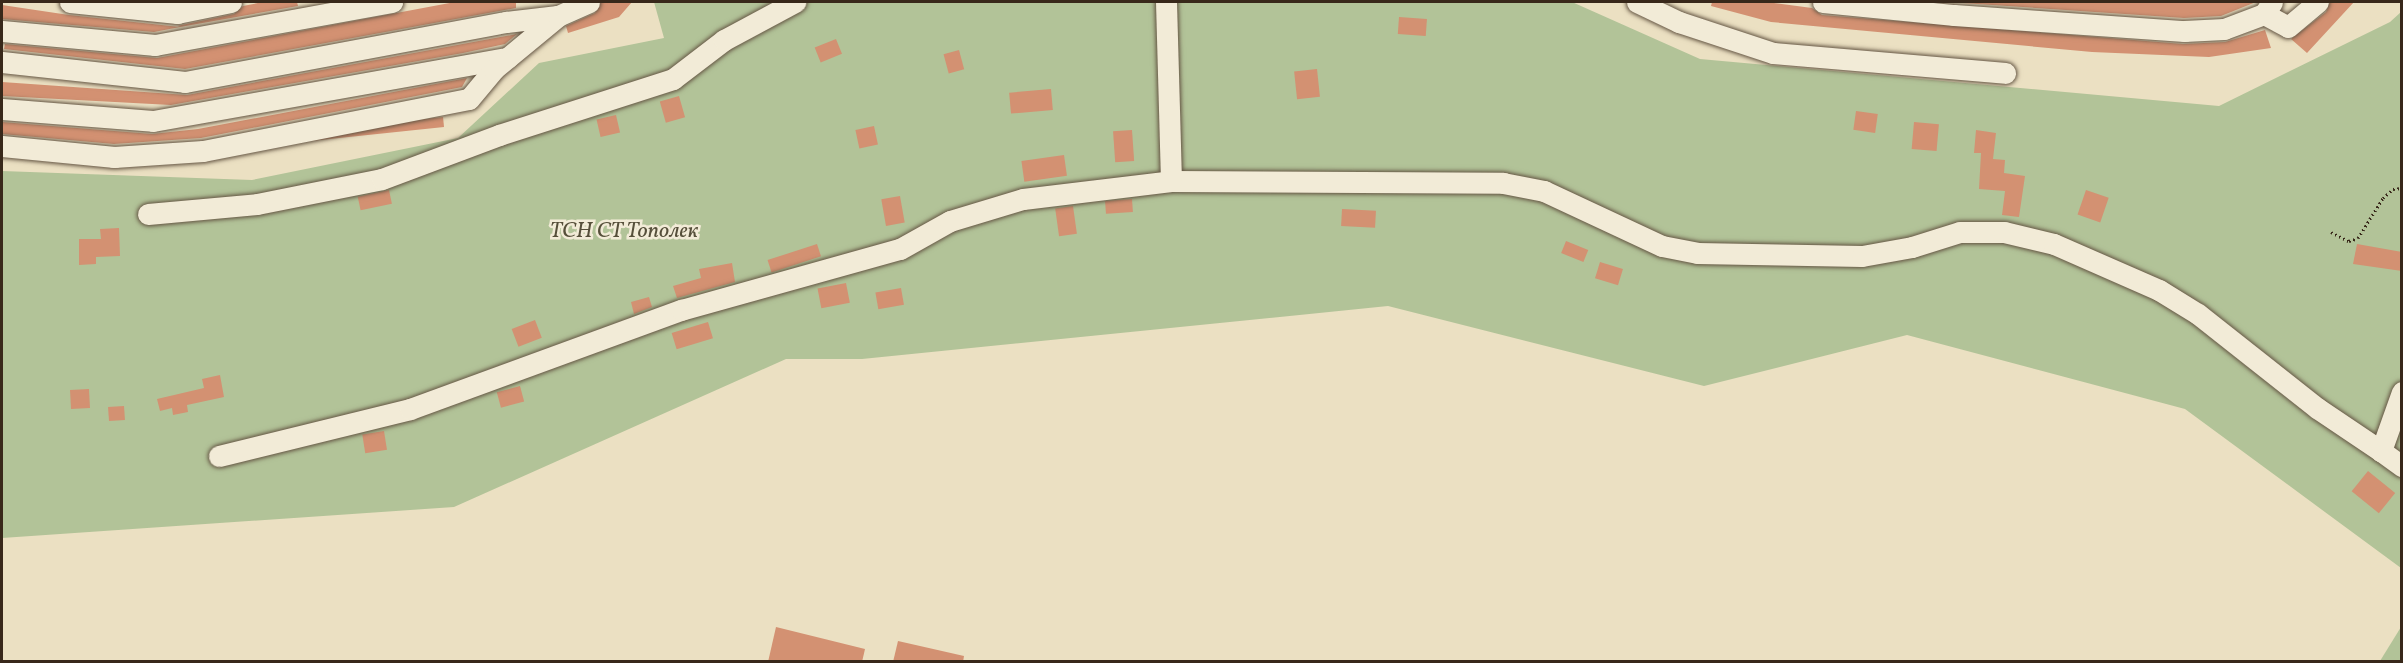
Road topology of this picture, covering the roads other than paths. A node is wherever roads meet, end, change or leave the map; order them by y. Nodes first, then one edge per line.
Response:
1 (70, 2) edge
2 (231, 2) edge
3 (392, 2) edge
4 (589, 2) edge
5 (795, 2) edge
6 (1166, 2) edge
7 (1637, 2) edge
8 (1823, 2) edge
9 (2318, 2) edge
10 (2268, 8) edge
11 (308, 9) edge
12 (558, 16) junction
13 (2, 31) edge
14 (507, 58) junction
15 (2, 62) edge
16 (2005, 73) dead end
17 (2, 109) edge
18 (2, 146) edge
19 (1171, 181) junction
20 (148, 214) dead end
21 (2402, 392) edge
22 (2381, 451) junction
23 (219, 456) dead end
24 (2402, 466) edge

1 - 2 lane
3 - 11 lane
4 - 12 lane
5 - 20 lane
6 - 19 lane
7 - 16 lane
8 - 10 lane
9 - 10 lane
11 - 13 lane
12 - 14 lane
12 - 15 lane
14 - 17 lane
14 - 18 lane
19 - 22 lane
19 - 23 lane
21 - 22 lane
22 - 24 lane

